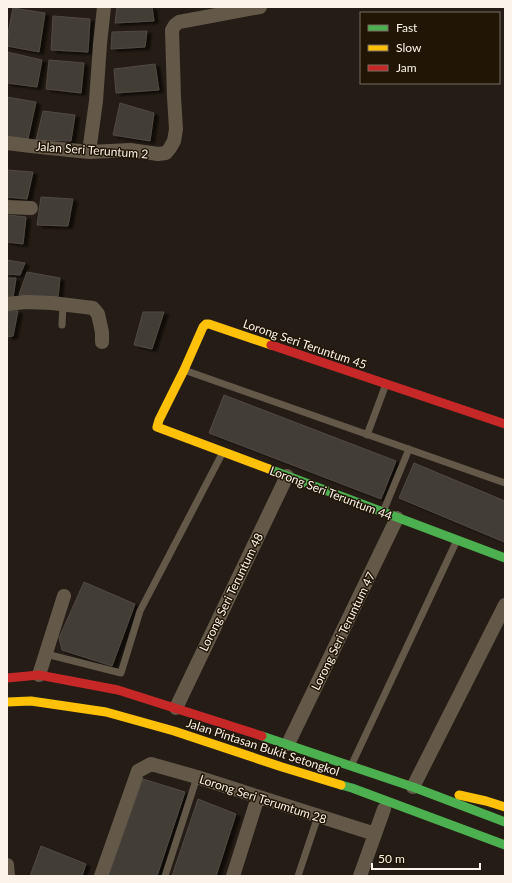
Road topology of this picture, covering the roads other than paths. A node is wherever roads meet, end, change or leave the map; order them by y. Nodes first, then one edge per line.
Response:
1 (104, 7) edge
2 (260, 7) edge
3 (205, 12) edge
4 (7, 143) edge
5 (88, 152) junction
6 (7, 207) edge
7 (31, 208) dead end
8 (7, 304) edge
9 (63, 305) junction
10 (62, 326) dead end
11 (102, 342) dead end
12 (184, 370) junction
13 (386, 384) junction
14 (505, 424) edge
15 (157, 427) joint
16 (367, 435) junction
17 (409, 449) junction
18 (223, 452) junction
19 (287, 476) junction
20 (505, 483) edge
21 (383, 512) junction
22 (397, 518) junction
23 (457, 540) junction
24 (505, 558) edge
25 (64, 596) dead end
26 (505, 605) edge
27 (46, 654) junction
28 (39, 675) junction
29 (7, 678) edge
30 (7, 702) edge
31 (176, 708) junction
32 (288, 744) junction
33 (351, 766) junction
34 (197, 777) junction
35 (413, 787) junction
36 (352, 788) junction
37 (434, 796) junction
38 (258, 797) junction
39 (505, 807) edge
40 (388, 811) joint
41 (318, 816) junction
42 (505, 822) edge
43 (375, 834) junction
44 (505, 845) edge
45 (7, 866) edge
46 (8, 876) edge
47 (101, 876) edge
48 (165, 876) edge
49 (233, 876) edge
50 (298, 876) edge
51 (360, 876) edge

1 - 5 street
2 - 3 street
3 - 5 street, Jalan Seri Teruntum 2
4 - 5 street, Jalan Seri Teruntum 2
6 - 7 street
8 - 9 street
9 - 10 lane
9 - 11 street
12 - 13 main road, Lorong Seri Teruntum 45
12 - 15 main road, Lorong Seri Teruntum 45
12 - 16 lane
13 - 14 main road, Lorong Seri Teruntum 45
13 - 16 lane
15 - 18 main road, Lorong Seri Teruntum 44
16 - 17 lane
17 - 20 lane
17 - 21 lane
18 - 19 main road, Lorong Seri Teruntum 44
18 - 27 lane
19 - 21 main road, Lorong Seri Teruntum 44
19 - 31 street, Lorong Seri Teruntum 48
21 - 22 main road, Lorong Seri Teruntum 44
22 - 23 main road, Lorong Seri Teruntum 44
22 - 32 street, Lorong Seri Teruntum 47
23 - 24 main road, Lorong Seri Teruntum 44
23 - 33 lane
25 - 27 street
26 - 35 street
27 - 28 street
28 - 29 main road, Jalan Pintasan Bukit Setongkol
28 - 31 main road, Jalan Pintasan Bukit Setongkol
30 - 36 main road, Jalan Pintasan Bukit Setongkol
31 - 32 main road, Jalan Pintasan Bukit Setongkol
32 - 33 main road, Jalan Pintasan Bukit Setongkol
33 - 35 main road, Jalan Pintasan Bukit Setongkol
34 - 38 street, Lorong Seri Terumtum 28
34 - 47 street, Lorong Seri Terumtum 28
34 - 48 lane
35 - 37 main road, Jalan Pintasan Bukit Setongkol
36 - 40 main road
36 - 44 main road, Jalan Pintasan Bukit Setongkol
37 - 39 main road, Jalan Pintasan Bukit Setongkol
37 - 42 main road
38 - 41 street, Lorong Seri Terumtum 28
38 - 49 street
40 - 43 street
41 - 43 street, Lorong Seri Terumtum 28
41 - 50 lane
43 - 51 street
45 - 46 street

